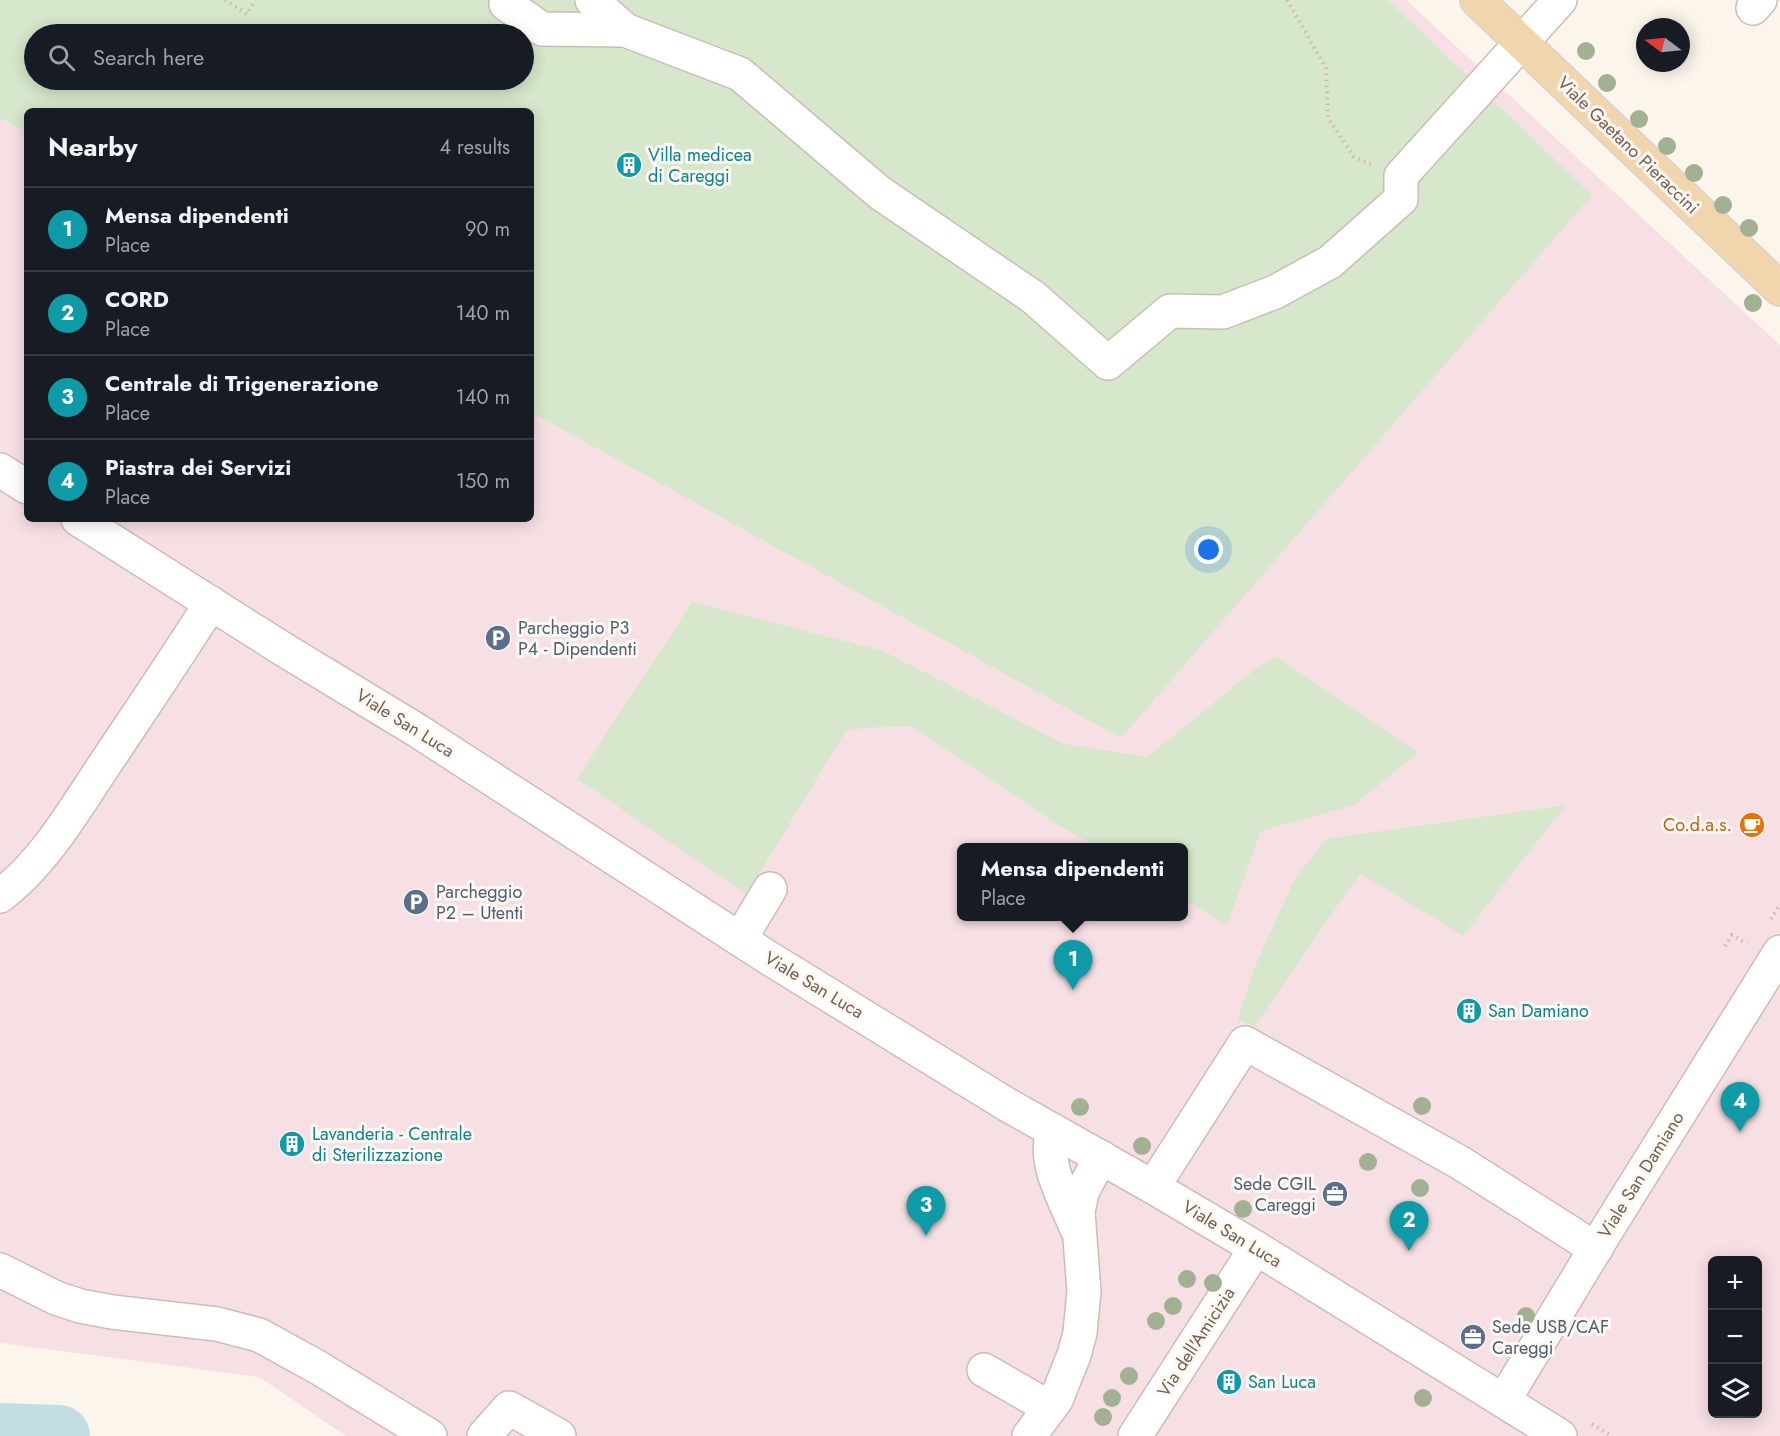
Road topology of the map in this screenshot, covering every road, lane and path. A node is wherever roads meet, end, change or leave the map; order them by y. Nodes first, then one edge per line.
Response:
1 (225, 0) edge
2 (255, 0) edge
3 (508, 0) edge
4 (592, 0) edge
5 (1287, 0) edge
6 (1476, 0) edge
7 (1560, 0) edge
8 (625, 30) junction
9 (1522, 42) junction
10 (1401, 176) junction
11 (1780, 289) edge
12 (0, 470) edge
13 (24, 485) edge
14 (83, 522) edge
15 (211, 603) junction
16 (770, 889) dead end
17 (0, 896) edge
18 (740, 939) junction
19 (1725, 946) dead end
20 (1767, 949) edge
21 (1054, 1131) junction
22 (1101, 1157) junction
23 (1153, 1187) junction
24 (1080, 1237) junction
25 (1256, 1248) junction
26 (1596, 1249) junction
27 (0, 1270) edge
28 (984, 1370) dead end
29 (1504, 1400) junction
30 (1050, 1408) junction
31 (430, 1436) edge
32 (484, 1436) edge
33 (559, 1436) edge
34 (1029, 1436) edge
35 (1135, 1436) edge
36 (1560, 1436) edge

1 - 2 path
3 - 8 street
4 - 8 street
5 - 10 path
6 - 9 main road, Viale Gaetano Pieraccini
7 - 9 street
8 - 10 street
9 - 10 street
9 - 11 main road, Viale Gaetano Pieraccini
12 - 13 street
14 - 15 street, Viale San Luca
15 - 17 street
15 - 18 street, Viale San Luca
16 - 18 street
18 - 21 street, Viale San Luca
19 - 20 path
20 - 26 street, Viale San Damiano
21 - 22 street, Viale San Luca
21 - 24 street
22 - 23 street, Viale San Luca
22 - 24 street
23 - 25 street, Viale San Luca
23 - 26 street
24 - 30 street
25 - 29 street, Viale San Luca
25 - 35 street, Via dell'Amicizia
26 - 29 street, Viale San Damiano
27 - 31 street
28 - 30 street
29 - 36 street, Viale San Luca
30 - 34 street
32 - 33 street

